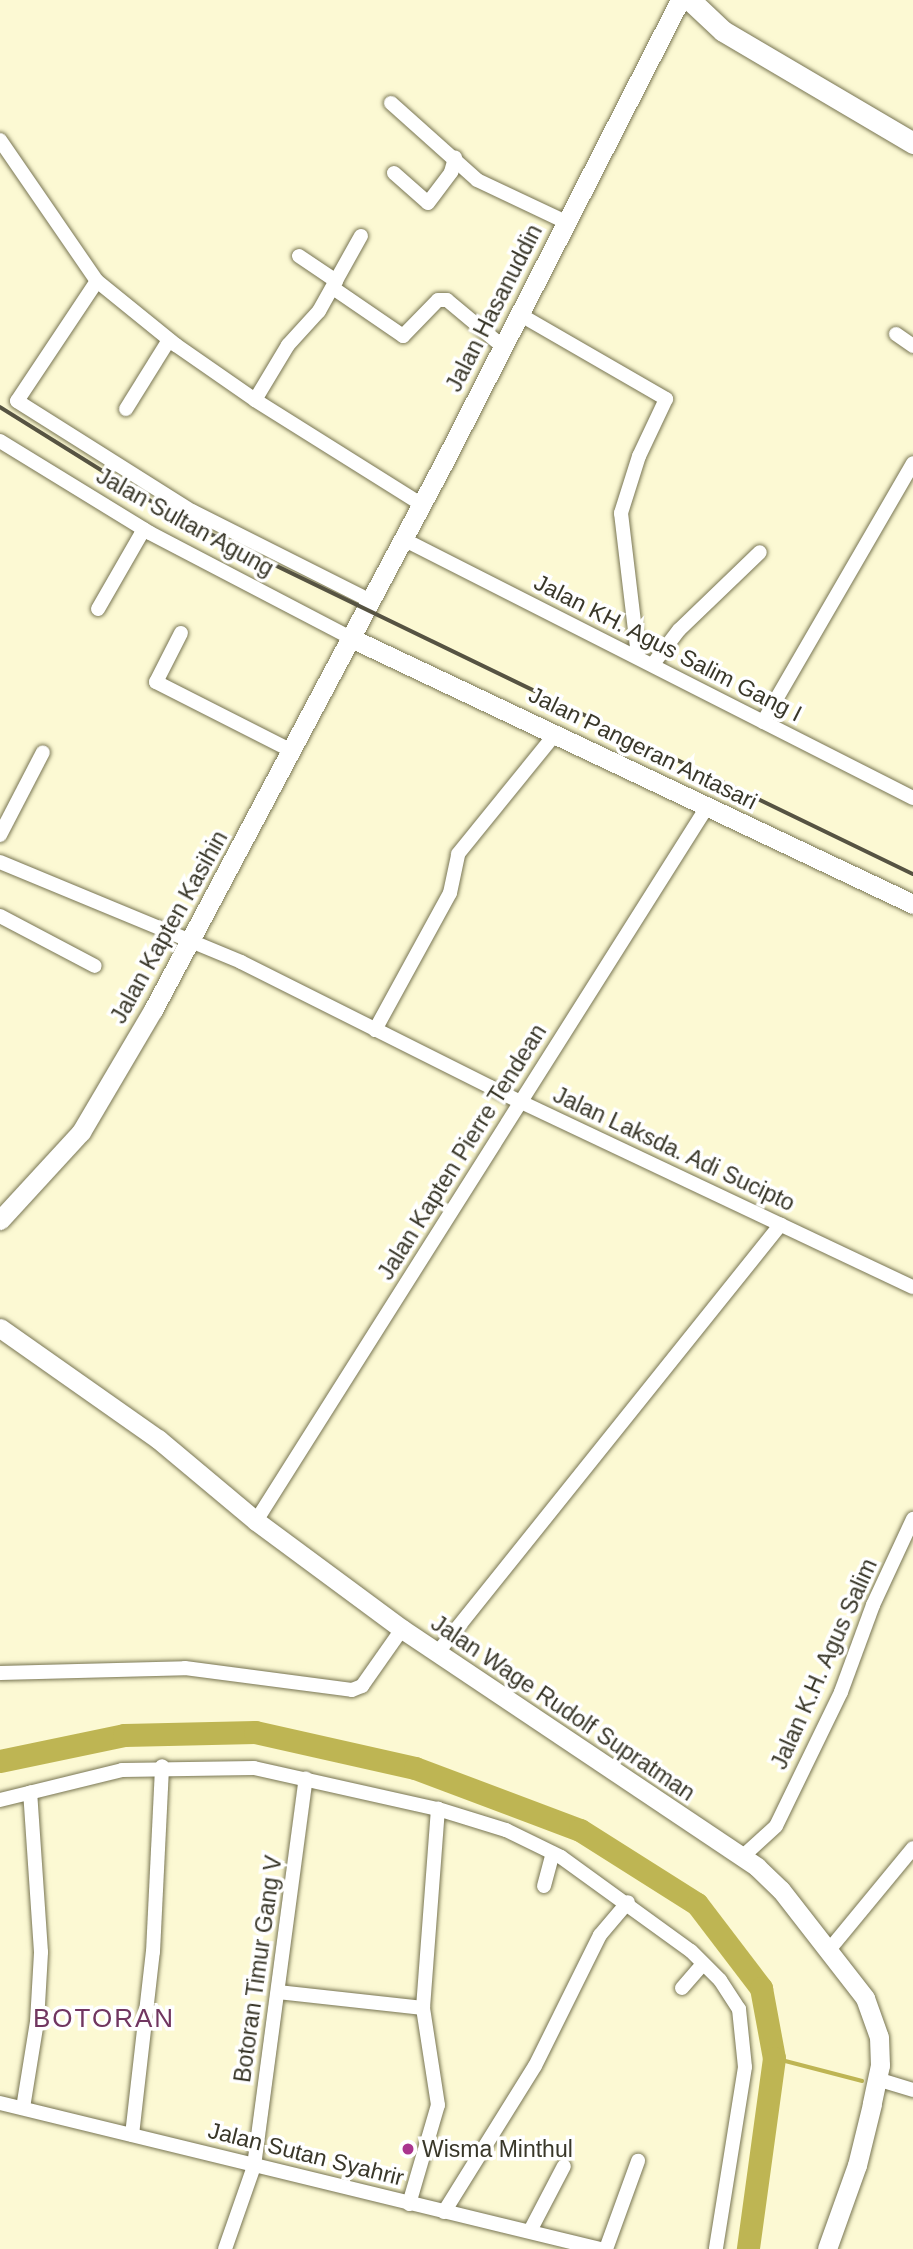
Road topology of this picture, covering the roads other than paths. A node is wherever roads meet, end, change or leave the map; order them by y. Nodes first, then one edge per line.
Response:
1 (680, 0) edge
2 (690, 0) edge
3 (391, 103) dead end
4 (0, 140) edge
5 (913, 143) edge
6 (454, 158) junction
7 (12, 160) edge
8 (394, 173) dead end
9 (566, 222) junction
10 (361, 236) dead end
11 (299, 256) dead end
12 (97, 281) junction
13 (334, 285) junction
14 (519, 314) junction
15 (896, 334) dead end
16 (169, 340) junction
17 (502, 346) junction
18 (913, 346) edge
19 (254, 400) junction
20 (126, 409) dead end
21 (0, 441) edge
22 (913, 463) edge
23 (421, 504) junction
24 (144, 528) junction
25 (403, 539) junction
26 (760, 552) dead end
27 (369, 600) junction
28 (98, 609) dead end
29 (181, 633) dead end
30 (351, 638) junction
31 (638, 656) junction
32 (653, 664) junction
33 (762, 722) junction
34 (556, 733) junction
35 (292, 751) junction
36 (43, 752) dead end
37 (913, 798) edge
38 (707, 807) junction
39 (0, 835) edge
40 (0, 862) edge
41 (913, 904) edge
42 (0, 916) edge
43 (190, 942) junction
44 (95, 966) dead end
45 (375, 1030) junction
46 (521, 1102) junction
47 (0, 1220) edge
48 (781, 1224) junction
49 (913, 1287) edge
50 (0, 1328) edge
51 (913, 1519) edge
52 (256, 1521) junction
53 (402, 1629) junction
54 (438, 1652) junction
55 (0, 1673) edge
56 (162, 1766) junction
57 (306, 1778) junction
58 (30, 1792) junction
59 (0, 1800) edge
60 (438, 1809) junction
61 (913, 1848) edge
62 (553, 1853) junction
63 (741, 1858) junction
64 (544, 1886) dead end
65 (628, 1902) junction
66 (829, 1950) junction
67 (704, 1964) junction
68 (682, 1988) dead end
69 (278, 1992) junction
70 (422, 2008) junction
71 (877, 2079) junction
72 (913, 2090) edge
73 (0, 2103) edge
74 (23, 2108) junction
75 (132, 2135) junction
76 (638, 2161) dead end
77 (254, 2166) junction
78 (564, 2166) dead end
79 (409, 2204) junction
80 (444, 2213) junction
81 (530, 2231) junction
82 (580, 2246) edge
83 (225, 2249) edge
84 (600, 2249) edge
85 (606, 2249) edge
86 (716, 2249) edge
87 (827, 2249) edge

1 - 9 main road, Jalan Hasanuddin
2 - 5 highway
3 - 6 street
4 - 7 street
6 - 8 street
6 - 9 street
7 - 12 street
9 - 14 main road, Jalan Hasanuddin
10 - 13 street
11 - 13 street
12 - 16 street
12 - 27 street
13 - 17 street
13 - 19 street
14 - 17 main road, Jalan Hasanuddin
14 - 31 street
15 - 18 street
16 - 19 street
16 - 20 street
17 - 23 main road, Jalan Hasanuddin
19 - 23 street
21 - 24 street, Jalan Sultan Agung
22 - 33 street
23 - 25 main road, Jalan Hasanuddin
24 - 28 street
24 - 30 street, Jalan Sultan Agung
25 - 27 main road, Jalan Hasanuddin
25 - 31 street, Jalan KH. Agus Salim Gang I
26 - 32 street
27 - 30 main road, Jalan Hasanuddin
29 - 35 street
30 - 34 main road, Jalan Pangeran Antasari
30 - 35 main road, Jalan Kapten Kasihin
31 - 32 street, Jalan KH. Agus Salim Gang I
32 - 33 street, Jalan KH. Agus Salim Gang I
33 - 37 street, Jalan KH. Agus Salim Gang I
34 - 38 main road, Jalan Pangeran Antasari
34 - 45 street
35 - 43 main road, Jalan Kapten Kasihin
36 - 39 street
38 - 41 main road, Jalan Pangeran Antasari
38 - 46 street, Jalan Kapten Pierre Tendean
40 - 43 street, Jalan Laksda. Adi Sucipto
42 - 44 street
43 - 45 street, Jalan Laksda. Adi Sucipto
43 - 47 main road, Jalan Kapten Kasihin
45 - 46 street, Jalan Laksda. Adi Sucipto
46 - 48 street, Jalan Laksda. Adi Sucipto
46 - 52 street, Jalan Kapten Pierre Tendean
48 - 49 street, Jalan Laksda. Adi Sucipto
48 - 54 street
50 - 52 main road, Jalan Wage Rudolf Supratman
51 - 63 street, Jalan K.H. Agus Salim
52 - 53 main road, Jalan Wage Rudolf Supratman
53 - 54 main road, Jalan Wage Rudolf Supratman
53 - 55 street
54 - 63 main road, Jalan Wage Rudolf Supratman
56 - 57 street
56 - 58 street
56 - 75 street
57 - 60 street
57 - 69 street, Botoran Timur Gang V
58 - 59 street
58 - 74 street
60 - 62 street
60 - 70 street
61 - 66 street
62 - 64 street
62 - 65 street
63 - 66 main road, Jalan Wage Rudolf Supratman
65 - 67 street
65 - 80 street
66 - 71 main road, Jalan Wage Rudolf Supratman
67 - 68 street
67 - 86 street
69 - 70 street
69 - 77 street, Botoran Timur Gang V
70 - 79 street
71 - 72 street
71 - 87 main road, Jalan Wage Rudolf Supratman
73 - 74 street, Jalan Sutan Syahrir
74 - 75 street, Jalan Sutan Syahrir
75 - 77 street, Jalan Sutan Syahrir
76 - 85 street
77 - 79 street, Jalan Sutan Syahrir
77 - 83 street, Botoran Timur Gang V
78 - 81 street
79 - 80 street, Jalan Sutan Syahrir
80 - 81 street, Jalan Sutan Syahrir
81 - 82 street, Jalan Sutan Syahrir
82 - 84 street, Jalan Sutan Syahrir

